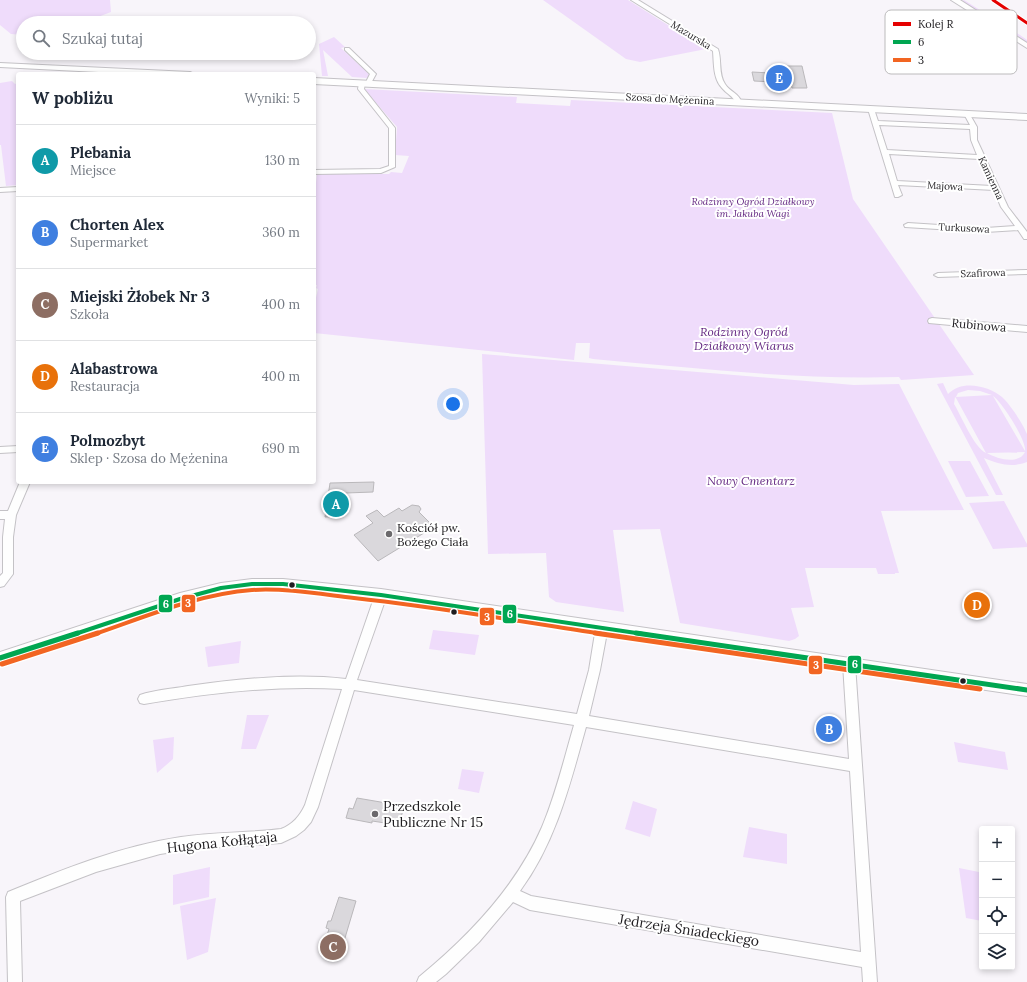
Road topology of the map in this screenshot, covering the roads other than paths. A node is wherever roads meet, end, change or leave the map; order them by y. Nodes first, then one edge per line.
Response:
1 (634, 0) edge
2 (955, 0) edge
3 (971, 10) edge
4 (1017, 40) edge
5 (1027, 46) edge
6 (347, 50) dead end
7 (0, 65) edge
8 (126, 72) edge
9 (316, 81) edge
10 (365, 84) junction
11 (739, 103) junction
12 (871, 109) junction
13 (967, 114) junction
14 (1027, 117) edge
15 (876, 123) junction
16 (974, 127) junction
17 (884, 152) junction
18 (982, 157) junction
19 (316, 172) edge
20 (894, 183) junction
21 (996, 188) junction
22 (16, 189) edge
23 (0, 190) edge
24 (898, 195) dead end
25 (908, 225) dead end
26 (1021, 228) junction
27 (1027, 236) edge
28 (1027, 272) edge
29 (938, 275) dead end
30 (932, 321) dead end
31 (1027, 329) edge
32 (16, 449) edge
33 (0, 450) edge
34 (24, 484) edge
35 (0, 515) edge
36 (11, 515) junction
37 (0, 583) edge
38 (381, 595) junction
39 (602, 627) junction
40 (0, 658) edge
41 (849, 664) junction
42 (350, 684) junction
43 (1027, 690) edge
44 (144, 699) dead end
45 (582, 720) junction
46 (856, 766) junction
47 (511, 894) junction
48 (869, 961) junction
49 (15, 982) edge
50 (424, 982) edge
51 (870, 982) edge

1 - 11 street, Mazurska
2 - 3 main road
4 - 5 main road
6 - 10 street
7 - 8 main road
9 - 10 main road, Szosa do Mężenina
10 - 11 main road, Szosa do Mężenina
10 - 19 street
11 - 12 main road, Szosa do Mężenina
12 - 13 main road, Szosa do Mężenina
12 - 15 street
13 - 14 main road, Szosa do Mężenina
13 - 16 street, Kamienna
15 - 16 street
15 - 17 street
16 - 18 street, Kamienna
17 - 18 street
17 - 20 street
18 - 21 street, Kamienna
20 - 21 street, Majowa
20 - 24 street
21 - 26 street, Kamienna
22 - 23 street
25 - 26 street, Turkusowa
26 - 27 street, Kamienna
28 - 29 street, Szafirowa
30 - 31 street, Rubinowa
32 - 33 street
34 - 36 street
35 - 36 street
36 - 37 street
38 - 39 street
38 - 40 street
38 - 42 street, Hugona Kołłątaja
39 - 41 street
39 - 45 street
41 - 43 street
41 - 46 street
42 - 44 street
42 - 45 street
42 - 49 street, Hugona Kołłątaja
45 - 46 street
45 - 47 street
46 - 48 street
47 - 48 street, Jędrzeja Śniadeckiego
47 - 50 street
48 - 51 street

